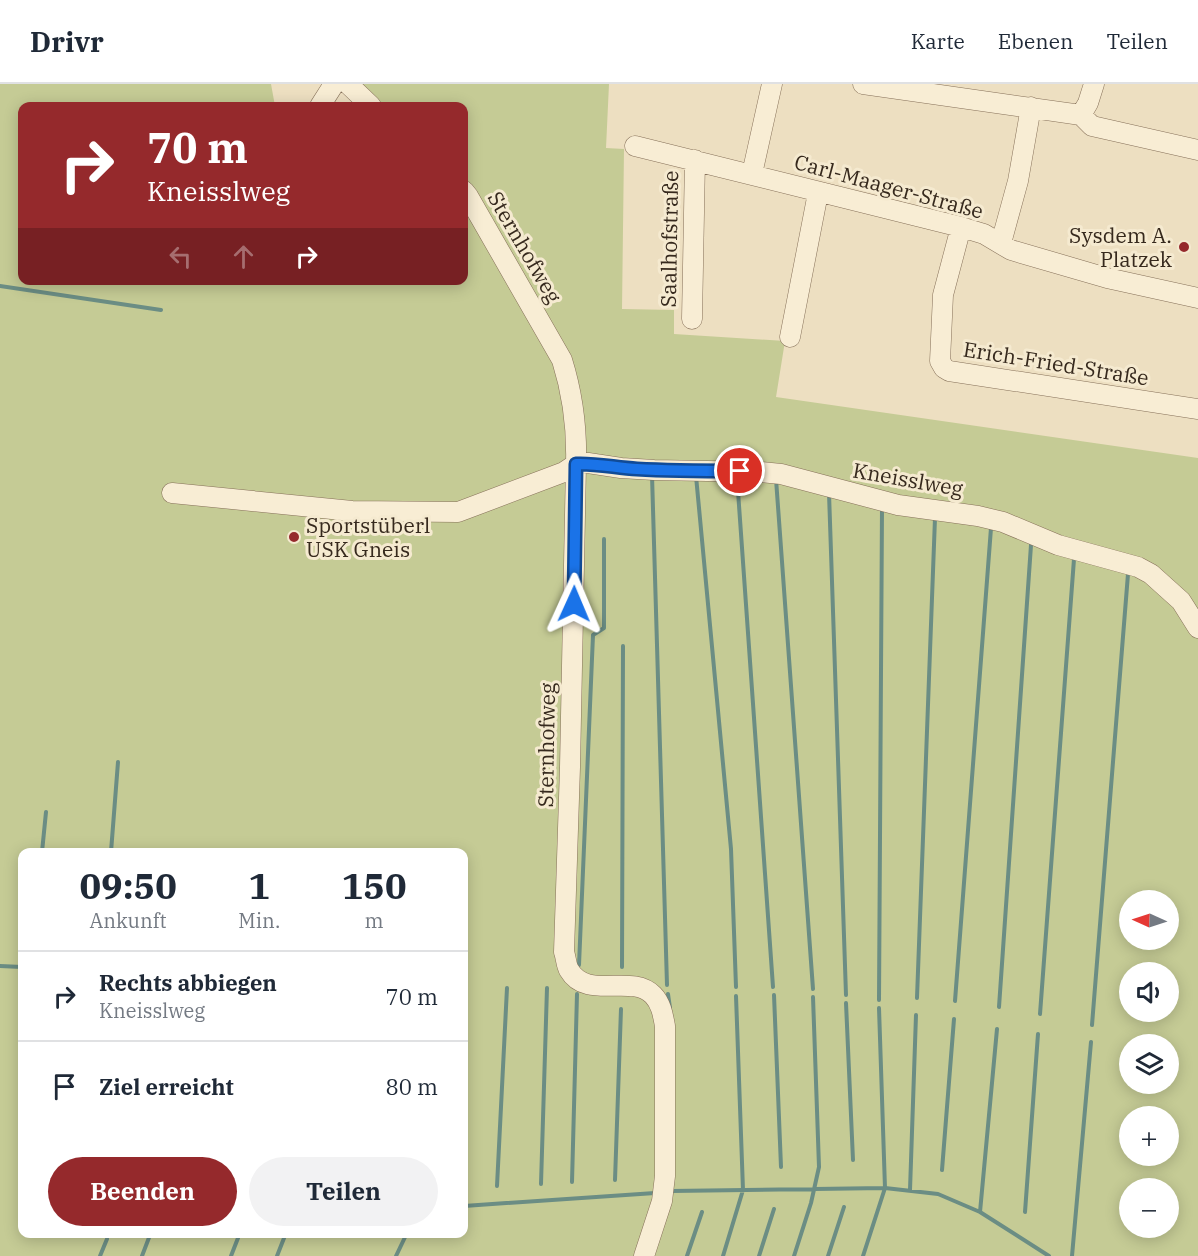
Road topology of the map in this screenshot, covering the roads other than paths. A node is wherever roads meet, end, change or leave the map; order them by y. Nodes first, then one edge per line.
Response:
1 (334, 84) edge
2 (348, 84) edge
3 (772, 84) edge
4 (863, 84) edge
5 (1094, 84) edge
6 (323, 102) edge
7 (367, 102) edge
8 (1031, 107) junction
9 (1081, 114) junction
10 (635, 146) dead end
11 (1198, 150) edge
12 (695, 160) junction
13 (752, 174) junction
14 (818, 193) junction
15 (468, 196) edge
16 (961, 227) junction
17 (1001, 243) junction
18 (1198, 298) edge
19 (692, 319) dead end
20 (790, 337) dead end
21 (1198, 409) edge
22 (576, 464) junction
23 (172, 493) dead end
24 (1198, 628) edge
25 (644, 1256) edge

1 - 6 street
2 - 7 street
3 - 13 street
4 - 8 street
5 - 9 street
8 - 9 street
8 - 17 street
9 - 11 street
10 - 12 street, Carl-Maager-Straße
12 - 13 street, Carl-Maager-Straße
12 - 19 street, Saalhofstraße
13 - 14 street, Carl-Maager-Straße
14 - 16 street, Carl-Maager-Straße
14 - 20 street
15 - 22 street, Sternhofweg
16 - 17 street, Carl-Maager-Straße
16 - 21 street, Erich-Fried-Straße
17 - 18 street, Carl-Maager-Straße
22 - 23 street
22 - 24 street, Kneisslweg
22 - 25 street, Sternhofweg

